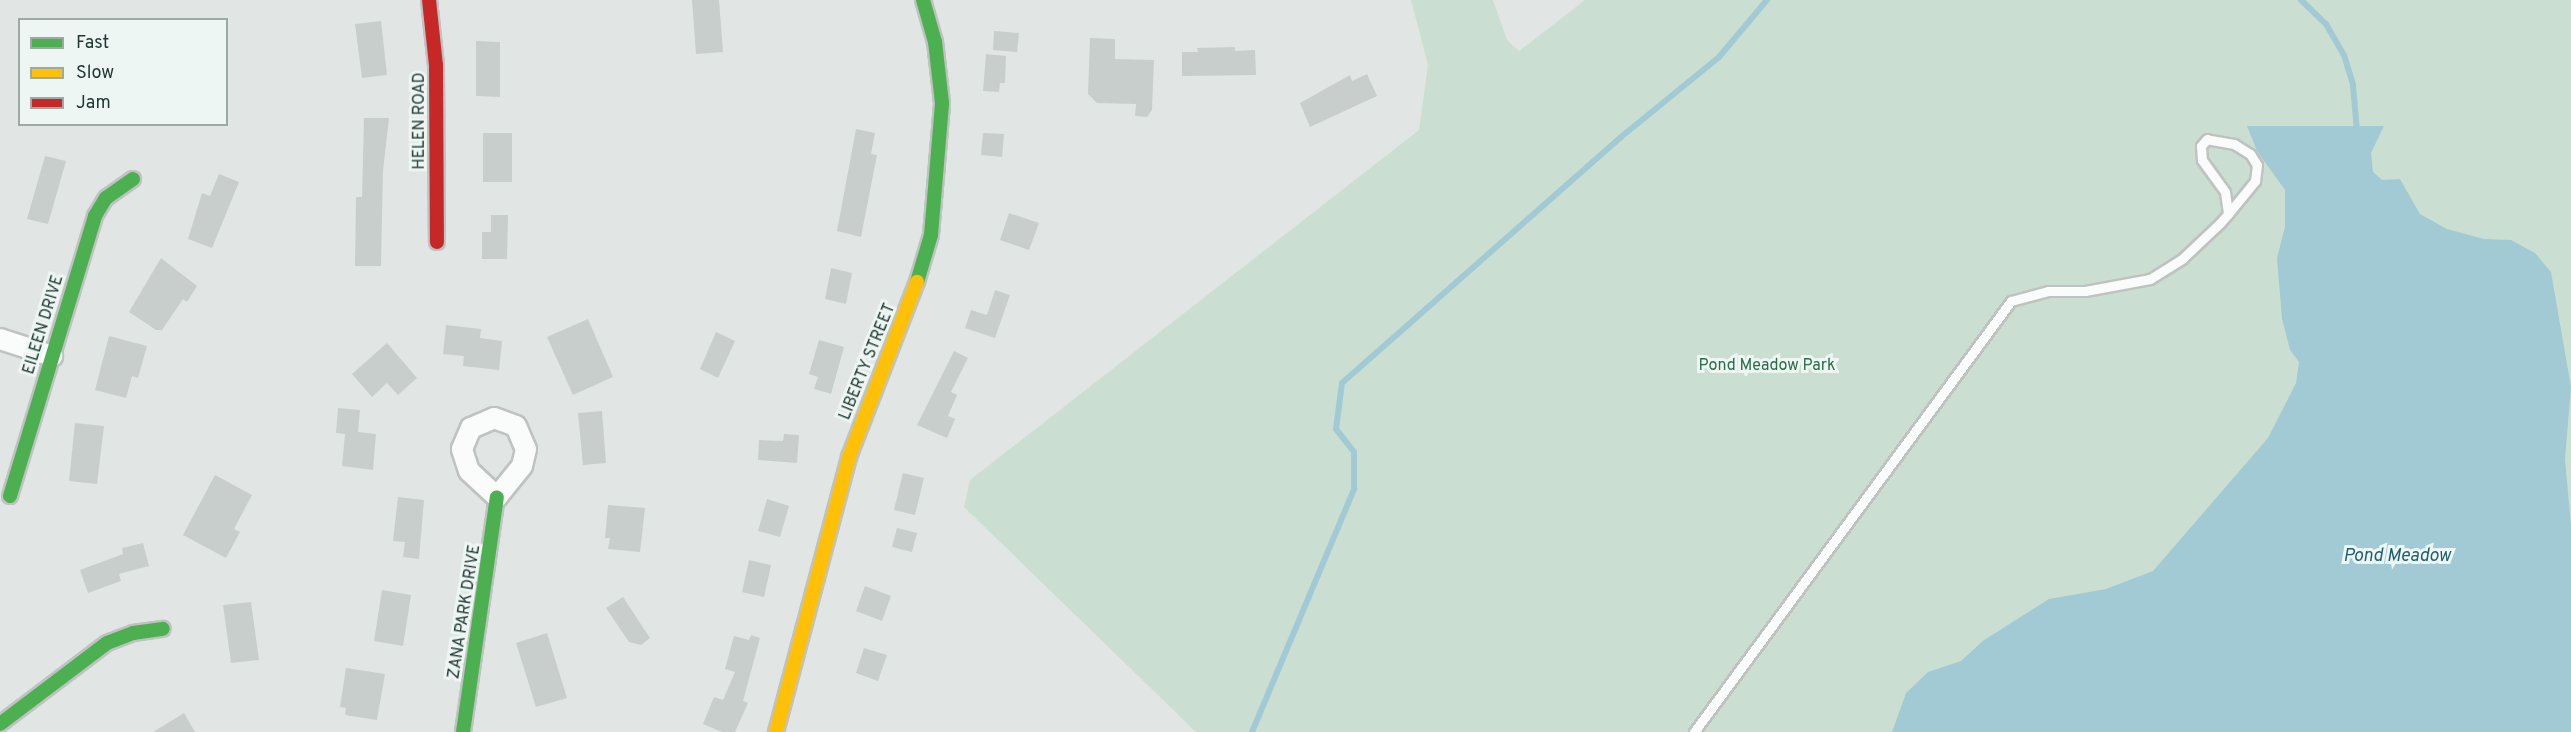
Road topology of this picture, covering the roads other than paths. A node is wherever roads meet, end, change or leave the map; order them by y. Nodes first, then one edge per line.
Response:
1 (429, 0) edge
2 (923, 0) edge
3 (132, 179) dead end
4 (2228, 214) junction
5 (437, 242) dead end
6 (0, 339) edge
7 (52, 356) junction
8 (10, 496) dead end
9 (497, 498) dead end
10 (163, 629) dead end
11 (0, 724) edge
12 (463, 732) edge
13 (776, 732) edge
14 (1694, 732) edge

1 - 5 street, HELEN ROAD
2 - 13 street, LIBERTY STREET
3 - 7 street, EILEEN DRIVE
4 - 4 lane
4 - 14 lane
6 - 7 street
7 - 8 street, EILEEN DRIVE
9 - 12 street, ZANA PARK DRIVE
10 - 11 street

